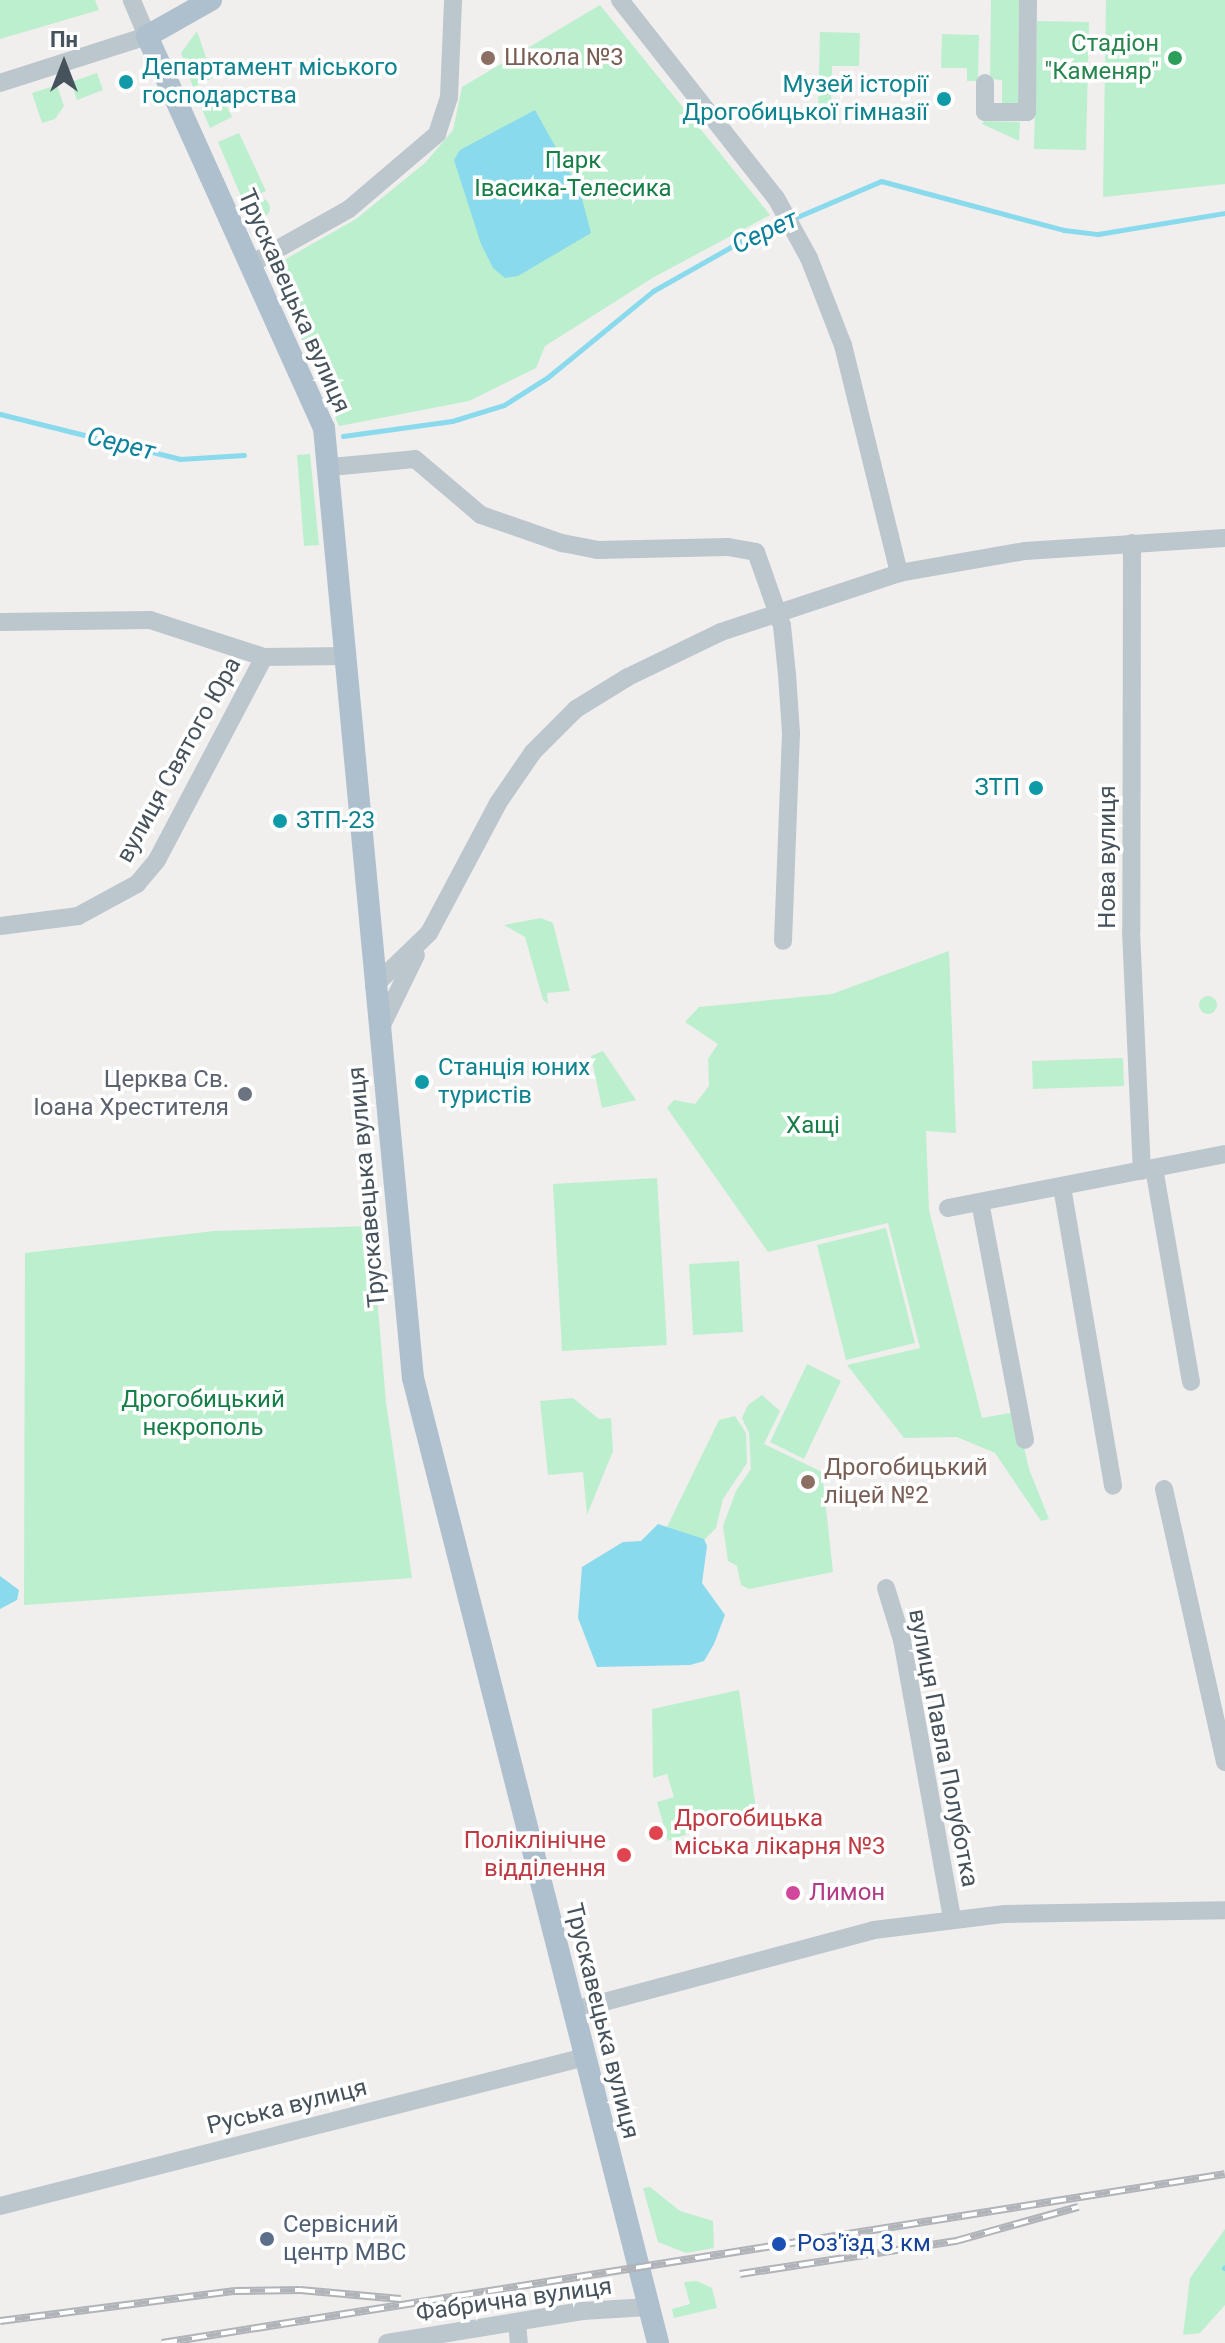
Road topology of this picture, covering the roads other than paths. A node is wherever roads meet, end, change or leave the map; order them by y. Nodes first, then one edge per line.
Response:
1 (132, 0) edge
2 (211, 0) edge
3 (453, 0) edge
4 (620, 0) edge
5 (1028, 0) edge
6 (147, 36) junction
7 (0, 83) edge
8 (985, 83) dead end
9 (249, 265) junction
10 (328, 447) junction
11 (1225, 538) edge
12 (1132, 543) junction
13 (899, 573) junction
14 (777, 610) junction
15 (0, 622) edge
16 (347, 656) junction
17 (264, 657) junction
18 (0, 926) edge
19 (783, 941) dead end
20 (418, 945) junction
21 (372, 956) junction
22 (374, 986) junction
23 (379, 1031) junction
24 (1225, 1154) edge
25 (1148, 1170) junction
26 (1062, 1187) junction
27 (980, 1202) junction
28 (948, 1208) dead end
29 (1191, 1382) dead end
30 (1025, 1440) dead end
31 (1113, 1486) dead end
32 (1164, 1489) dead end
33 (886, 1588) dead end
34 (1225, 1762) edge
35 (1225, 1910) edge
36 (952, 1918) junction
37 (574, 2010) junction
38 (585, 2057) junction
39 (0, 2206) edge
40 (649, 2307) junction
41 (517, 2322) junction
42 (387, 2343) edge
43 (519, 2343) edge
44 (658, 2343) edge

1 - 6 street
2 - 6 main road
3 - 9 street
4 - 13 street
5 - 8 street
6 - 7 street
6 - 9 main road, Трускавецька вулиця
9 - 10 main road, Трускавецька вулиця
10 - 14 street
10 - 16 main road, Трускавецька вулиця
11 - 12 street
12 - 13 street
12 - 25 street, Нова вулиця
13 - 14 street
14 - 19 street
14 - 20 street
15 - 17 street
16 - 17 street
16 - 21 main road, Трускавецька вулиця
17 - 18 street, вулиця Святого Юра
20 - 21 street
20 - 22 street
20 - 23 street
21 - 22 main road, Трускавецька вулиця
22 - 23 main road, Трускавецька вулиця
23 - 37 main road, Трускавецька вулиця
24 - 25 street
25 - 26 street
25 - 29 street, Нова вулиця
26 - 27 street
26 - 31 street
27 - 28 street
27 - 30 street
32 - 34 street
33 - 36 street, вулиця Павла Полуботка
35 - 36 street
36 - 37 street
37 - 38 main road, Трускавецька вулиця
38 - 39 street, Руська вулиця
38 - 40 main road, Трускавецька вулиця
40 - 41 street, Фабрична вулиця
40 - 44 main road, Трускавецька вулиця
41 - 42 street, Фабрична вулиця
41 - 43 street

